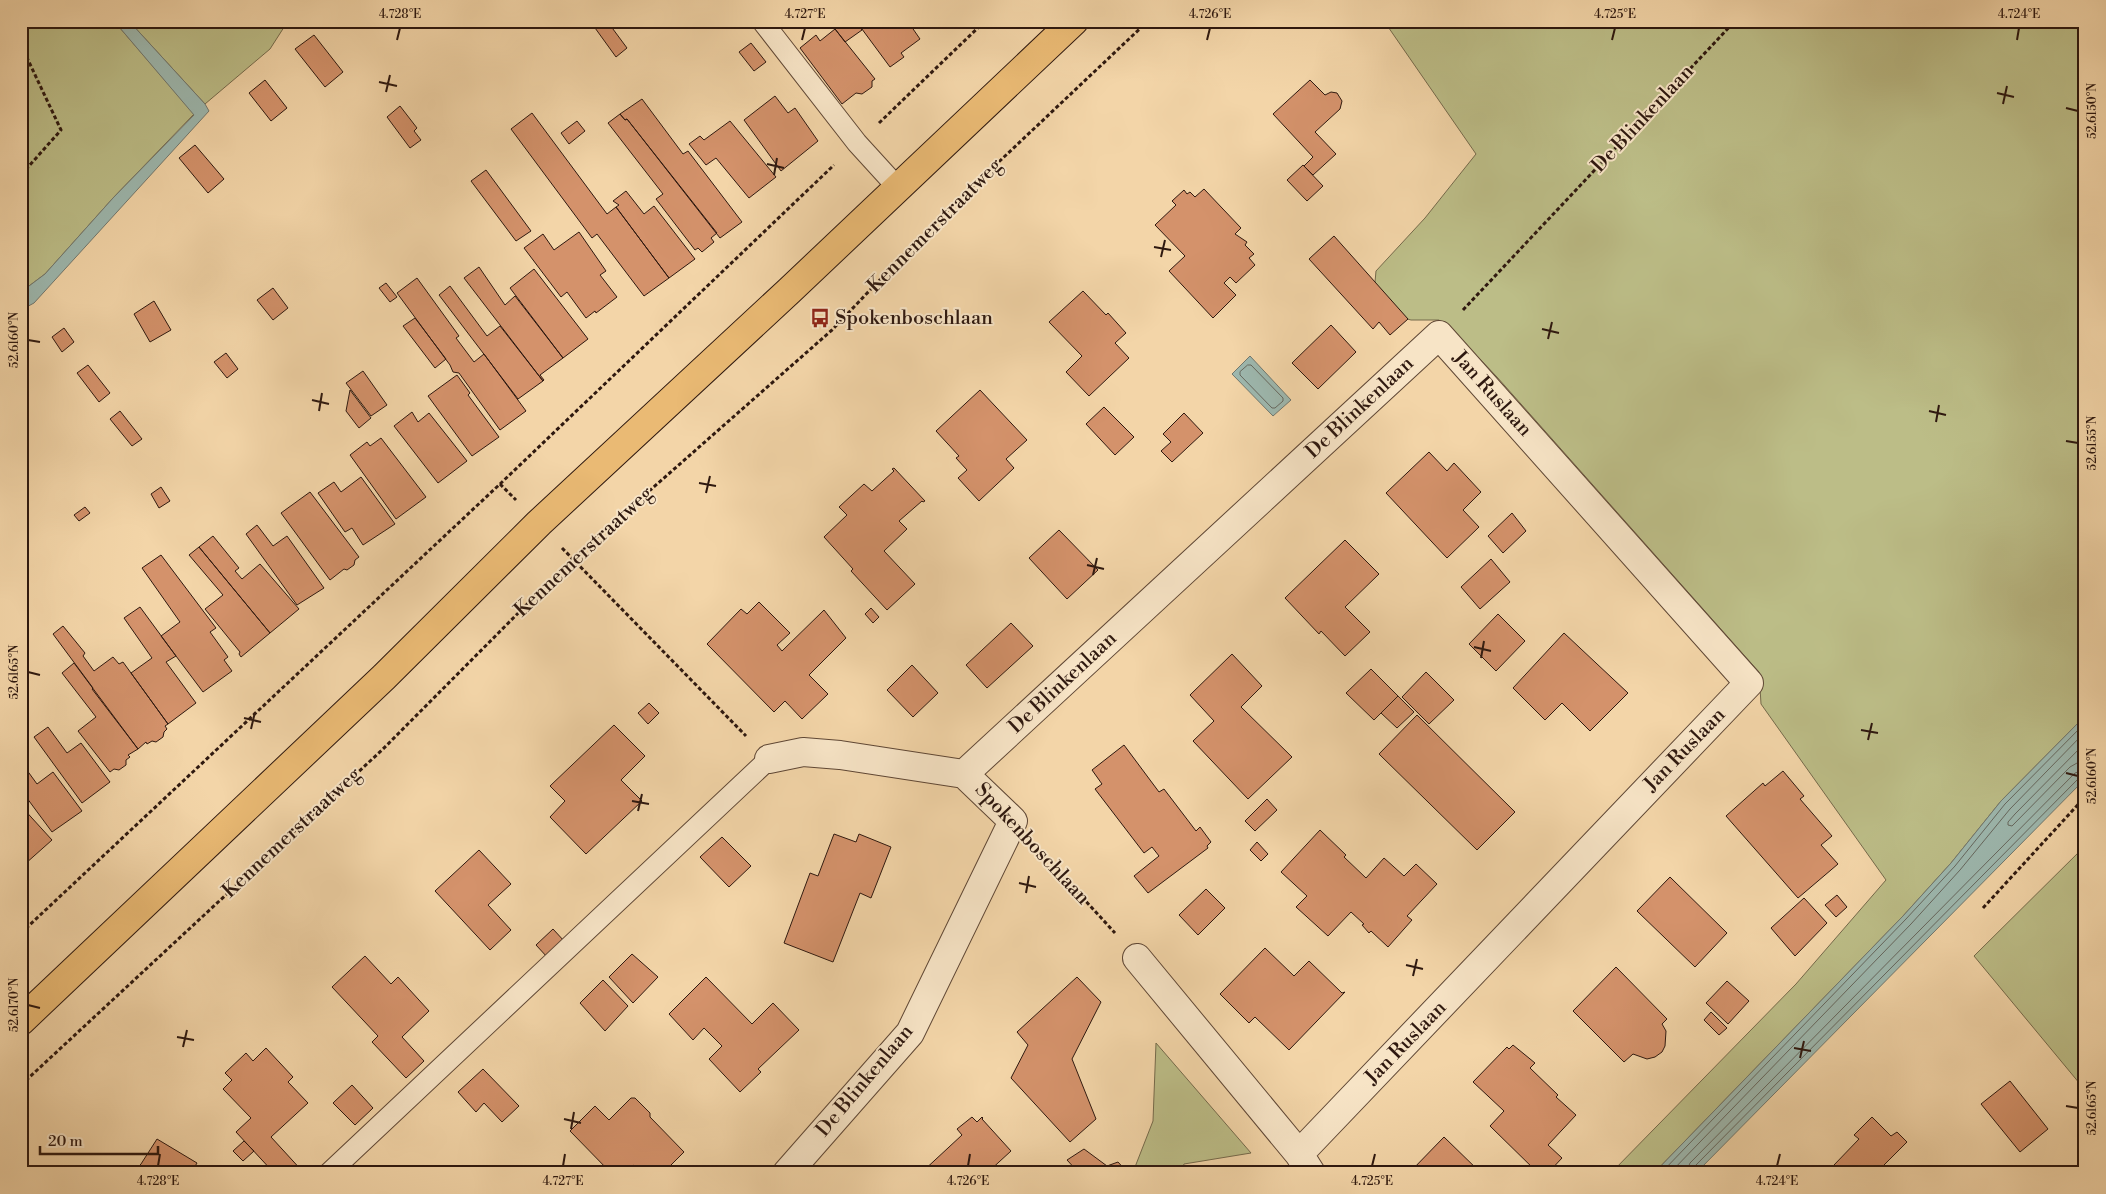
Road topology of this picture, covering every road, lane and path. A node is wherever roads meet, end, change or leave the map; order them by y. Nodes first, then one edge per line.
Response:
1 (762, 21) edge
2 (985, 21) edge
3 (1074, 21) edge
4 (1148, 21) edge
5 (1734, 21) edge
6 (21, 45) edge
7 (857, 143) junction
8 (21, 175) edge
9 (898, 188) junction
10 (1439, 335) junction
11 (500, 484) junction
12 (539, 523) junction
13 (572, 559) junction
14 (769, 759) junction
15 (964, 774) junction
16 (2085, 798) edge
17 (1013, 821) junction
18 (1983, 908) dead end
19 (21, 933) edge
20 (1137, 958) joint
21 (21, 1021) edge
22 (21, 1085) edge
23 (1305, 1164) edge
24 (329, 1173) edge
25 (787, 1173) edge

1 - 7 lane
2 - 7 path
3 - 9 main road
4 - 13 path, Kennemerstraatweg
5 - 10 path, De Blinkenlaan
6 - 8 path
7 - 9 lane
7 - 11 path
9 - 12 main road
10 - 15 street, De Blinkenlaan
10 - 23 street, Jan Ruslaan
11 - 12 path
11 - 19 path
12 - 13 path
12 - 21 main road
13 - 14 path
13 - 22 path, Kennemerstraatweg
14 - 15 street, Spokenboschlaan
14 - 24 lane
15 - 17 street, Spokenboschlaan
16 - 18 path
17 - 20 path, Spokenboschlaan
17 - 25 street, De Blinkenlaan
20 - 23 street

